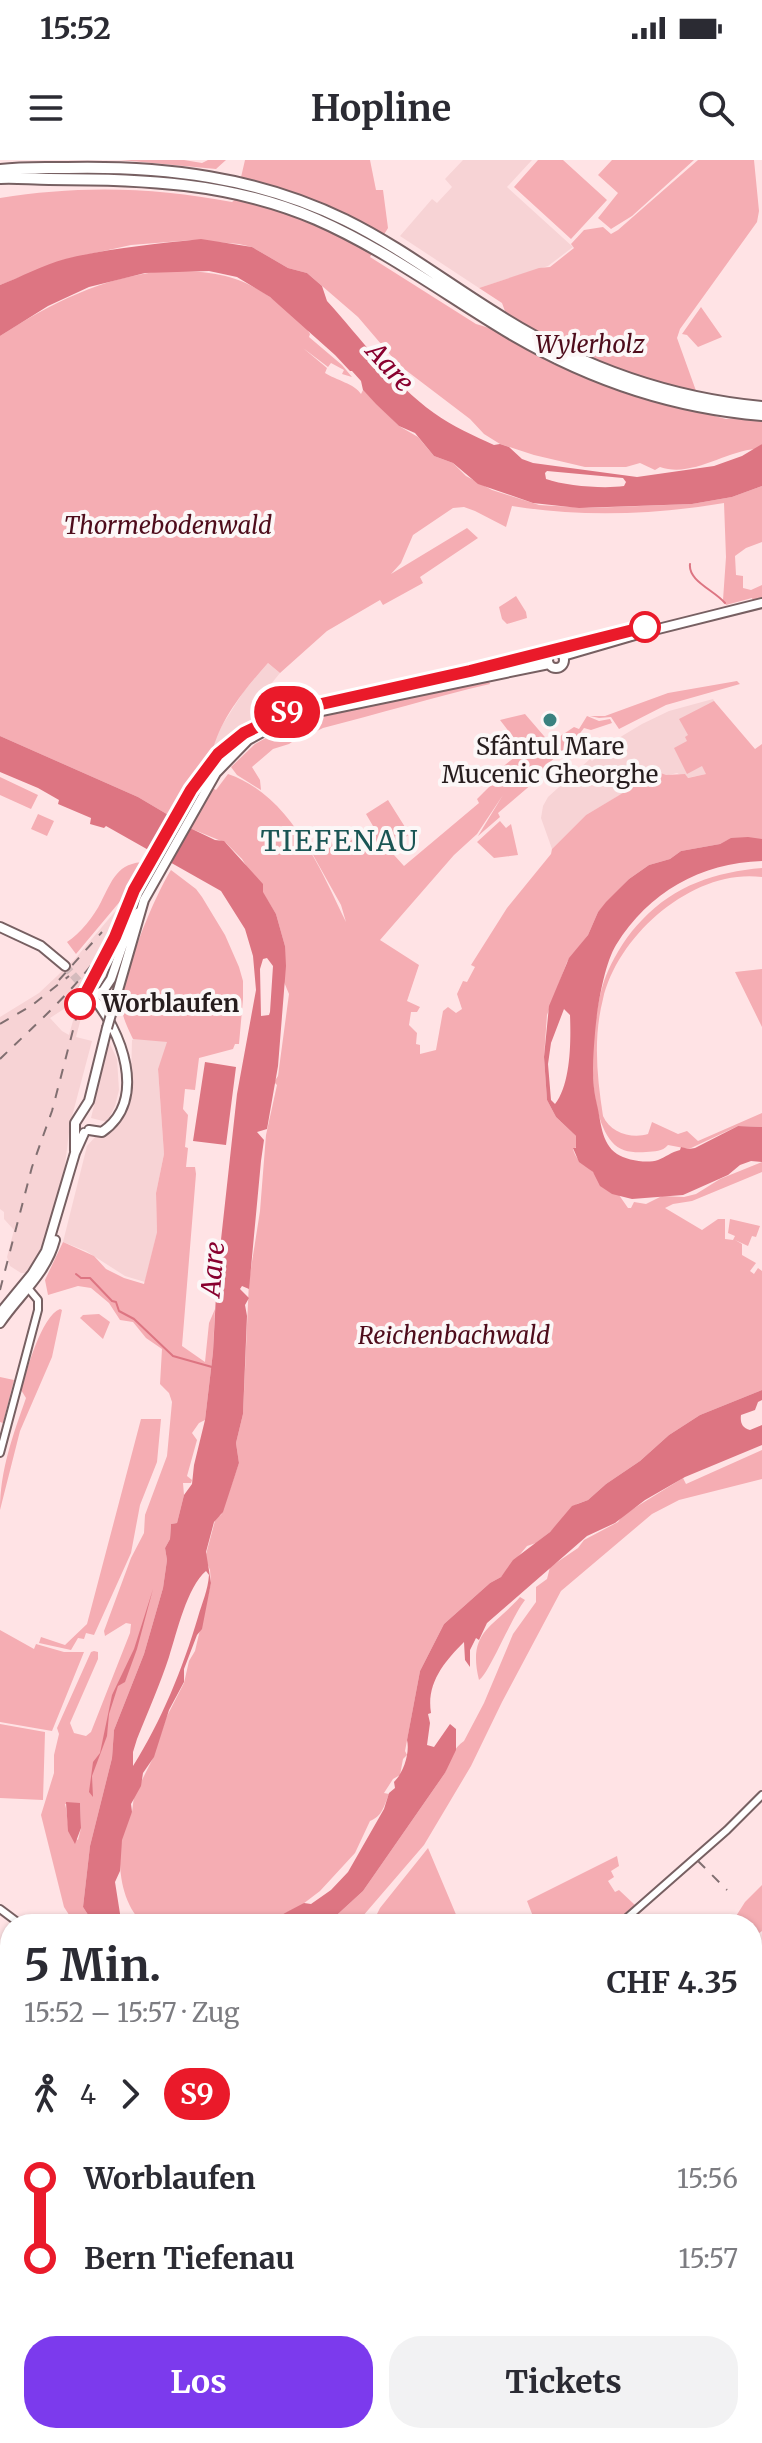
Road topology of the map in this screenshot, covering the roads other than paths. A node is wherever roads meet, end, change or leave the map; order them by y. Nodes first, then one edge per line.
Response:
1 (3, 169) edge
2 (0, 181) edge
3 (235, 187) junction
4 (501, 322) junction
5 (762, 407) edge
6 (762, 415) edge
7 (762, 606) edge
8 (140, 912) junction
9 (0, 927) edge
10 (65, 966) tunnel mouth
11 (85, 1125) junction
12 (26, 1286) junction
13 (0, 1313) edge
14 (0, 1323) edge
15 (0, 1453) edge
16 (762, 1795) edge
17 (631, 1914) edge

1 - 3 highway
2 - 3 highway
3 - 4 highway
4 - 5 highway
4 - 6 highway
7 - 8 main road
8 - 11 main road, bridge
8 - 11 main road
9 - 10 main road
11 - 12 main road
12 - 13 main road
12 - 14 main road
12 - 15 street
16 - 17 street

